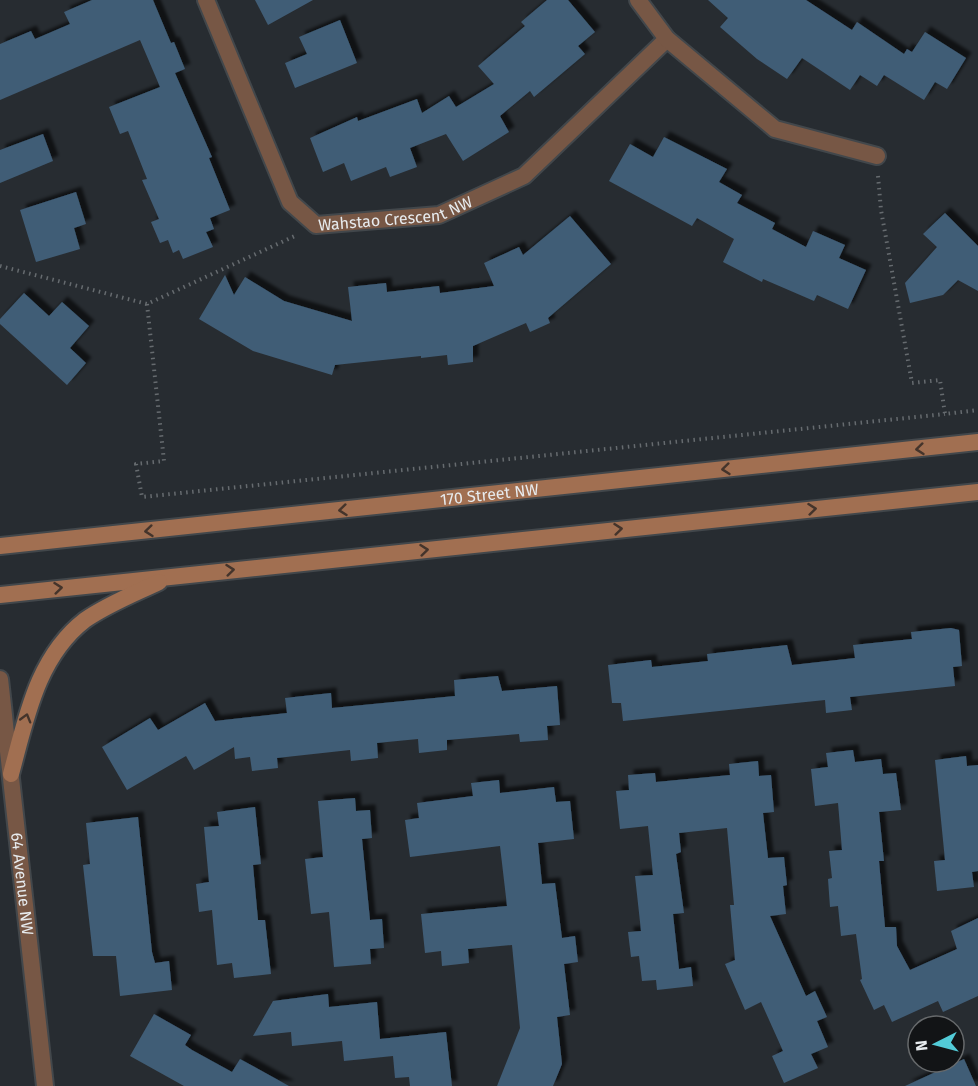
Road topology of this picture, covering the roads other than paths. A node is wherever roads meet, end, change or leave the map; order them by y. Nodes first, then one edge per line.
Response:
1 (206, 0) edge
2 (638, 0) edge
3 (667, 39) junction
4 (877, 156) road end
5 (978, 442) edge
6 (978, 492) edge
7 (0, 546) edge
8 (172, 576) junction
9 (0, 595) edge
10 (0, 680) edge
11 (0, 755) edge
12 (11, 774) junction
13 (45, 1086) edge

1 - 3 street, Wahstao Crescent NW
2 - 3 street
3 - 4 street
5 -> 7 main road, 170 Street NW
8 -> 6 main road
9 -> 8 main road
12 -> 8 main road
10 - 12 street, 64 Avenue NW
11 - 12 main road
12 - 13 street, 64 Avenue NW

